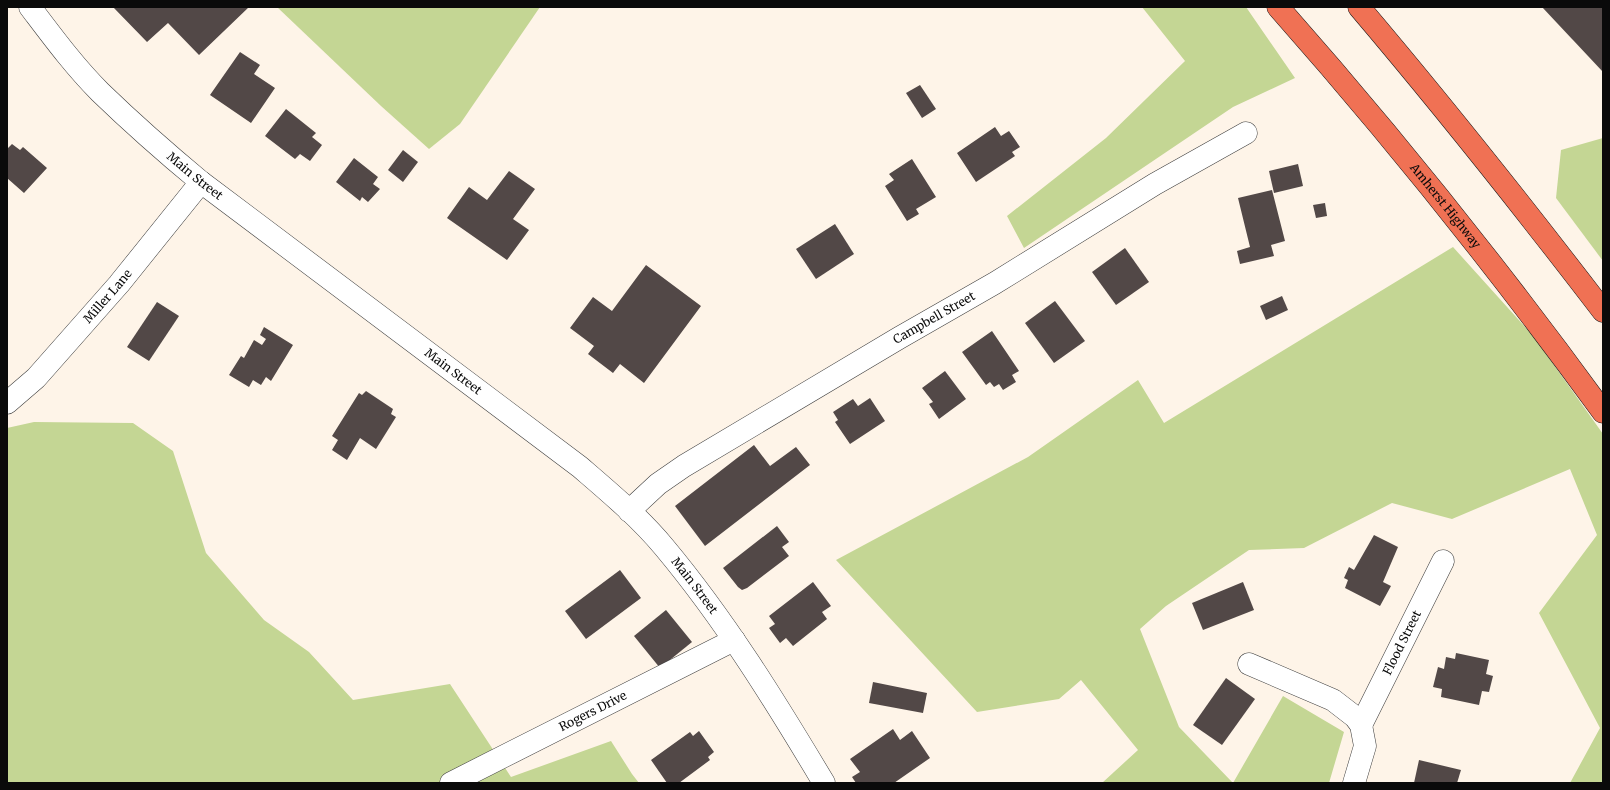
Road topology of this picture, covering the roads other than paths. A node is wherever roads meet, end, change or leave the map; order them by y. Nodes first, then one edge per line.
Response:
1 (30, 7) edge
2 (1278, 7) edge
3 (1359, 7) edge
4 (1246, 133) dead end
5 (201, 182) junction
6 (1538, 226) junction
7 (1603, 297) edge
8 (1603, 311) edge
9 (7, 403) edge
10 (1603, 412) edge
11 (629, 510) junction
12 (1444, 562) dead end
13 (734, 640) junction
14 (1249, 664) dead end
15 (1361, 725) junction
16 (452, 783) edge
17 (824, 783) edge
18 (1354, 783) edge

1 - 5 street, Main Street
2 - 10 highway, Amherst Highway
3 - 6 highway
4 - 11 street, Campbell Street
5 - 9 street, Miller Lane
5 - 11 street, Main Street
6 - 7 highway
6 - 8 highway
11 - 13 street, Main Street
12 - 15 street, Flood Street
13 - 16 street, Rogers Drive
13 - 17 street, Main Street
14 - 15 street
15 - 18 street

